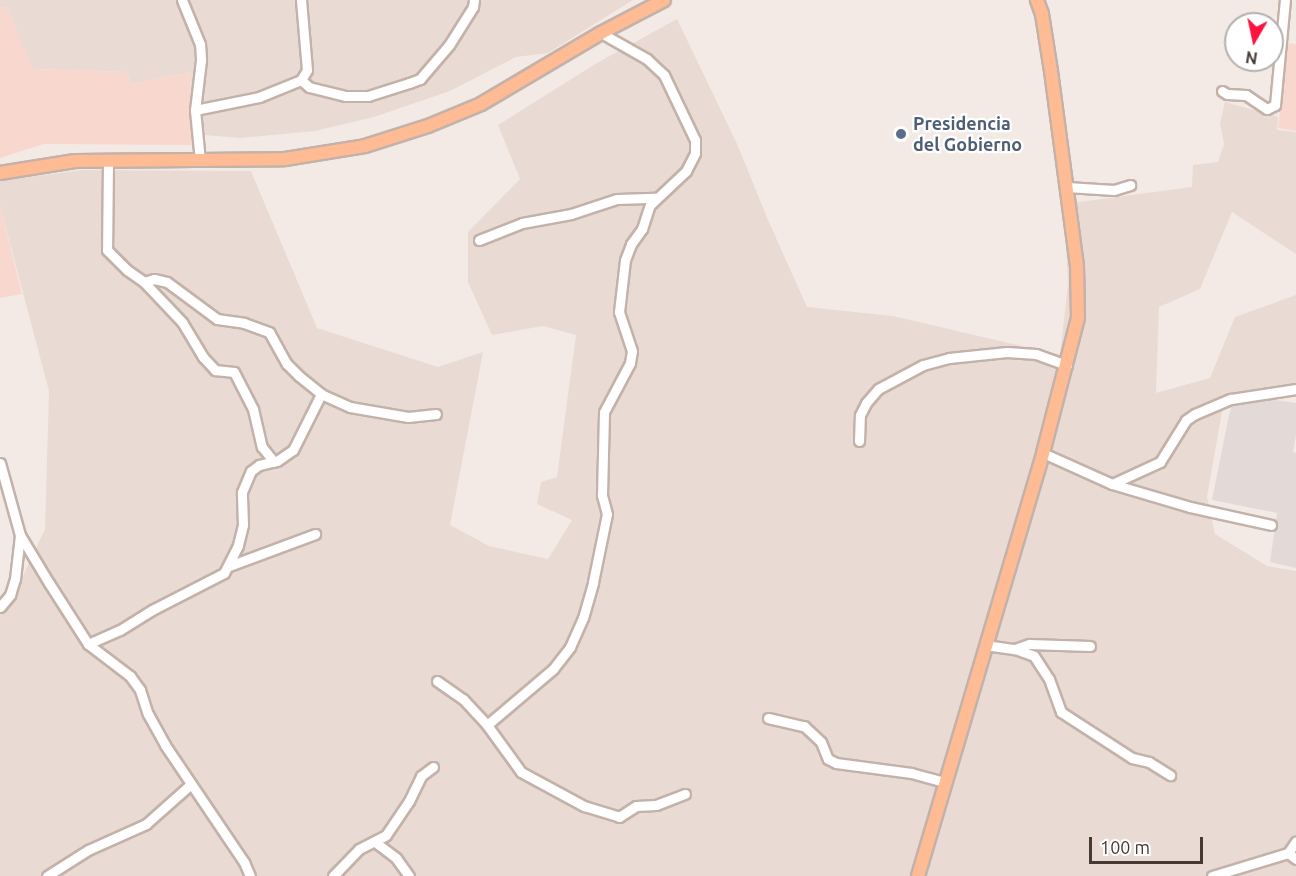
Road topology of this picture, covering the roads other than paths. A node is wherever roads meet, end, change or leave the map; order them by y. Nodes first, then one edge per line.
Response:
1 (182, 0) edge
2 (301, 0) edge
3 (474, 0) edge
4 (664, 0) edge
5 (1037, 0) edge
6 (1043, 0) edge
7 (1285, 0) edge
8 (1042, 14) junction
9 (600, 33) junction
10 (301, 80) junction
11 (1222, 91) dead end
12 (195, 110) junction
13 (108, 161) junction
14 (200, 161) junction
15 (0, 172) edge
16 (1130, 185) dead end
17 (1067, 187) junction
18 (655, 198) junction
19 (479, 240) dead end
20 (144, 282) junction
21 (1067, 365) junction
22 (1296, 389) edge
23 (321, 394) junction
24 (436, 414) dead end
25 (859, 441) dead end
26 (1043, 453) junction
27 (274, 462) junction
28 (0, 463) edge
29 (1112, 484) junction
30 (1271, 525) dead end
31 (315, 534) dead end
32 (20, 535) junction
33 (230, 566) junction
34 (0, 607) edge
35 (88, 644) junction
36 (985, 645) junction
37 (1090, 646) dead end
38 (1015, 649) junction
39 (437, 681) dead end
40 (768, 718) dead end
41 (488, 725) junction
42 (433, 767) dead end
43 (1170, 775) dead end
44 (945, 782) junction
45 (191, 784) junction
46 (685, 794) dead end
47 (1296, 841) edge
48 (375, 842) junction
49 (1292, 856) edge
50 (1248, 865) junction
51 (47, 876) edge
52 (250, 876) edge
53 (333, 876) edge
54 (409, 876) edge
55 (918, 876) edge
56 (1212, 876) edge
57 (1250, 876) edge

1 - 12 street
2 - 10 street
3 - 10 street
4 - 9 main road
5 - 8 main road
6 - 8 main road
7 - 11 street
8 - 17 main road
9 - 14 main road
9 - 18 street
10 - 12 street
12 - 14 street
13 - 14 main road
13 - 15 main road
13 - 20 street
16 - 17 street
17 - 21 main road
18 - 19 street
18 - 41 street
20 - 23 street
20 - 27 street
21 - 25 street
21 - 26 main road
22 - 29 street
23 - 24 street
23 - 27 street
26 - 29 street
26 - 36 main road
27 - 33 street
28 - 32 street
29 - 30 street
31 - 33 street
32 - 34 street
32 - 35 street
33 - 35 street
35 - 45 street
36 - 38 street
36 - 44 main road
37 - 38 street
38 - 43 street
39 - 41 street
40 - 44 street
41 - 46 street
42 - 48 street
44 - 55 main road
45 - 51 street
45 - 52 street
47 - 49 street
48 - 53 street
48 - 54 street
49 - 50 street
50 - 56 street
50 - 57 street

